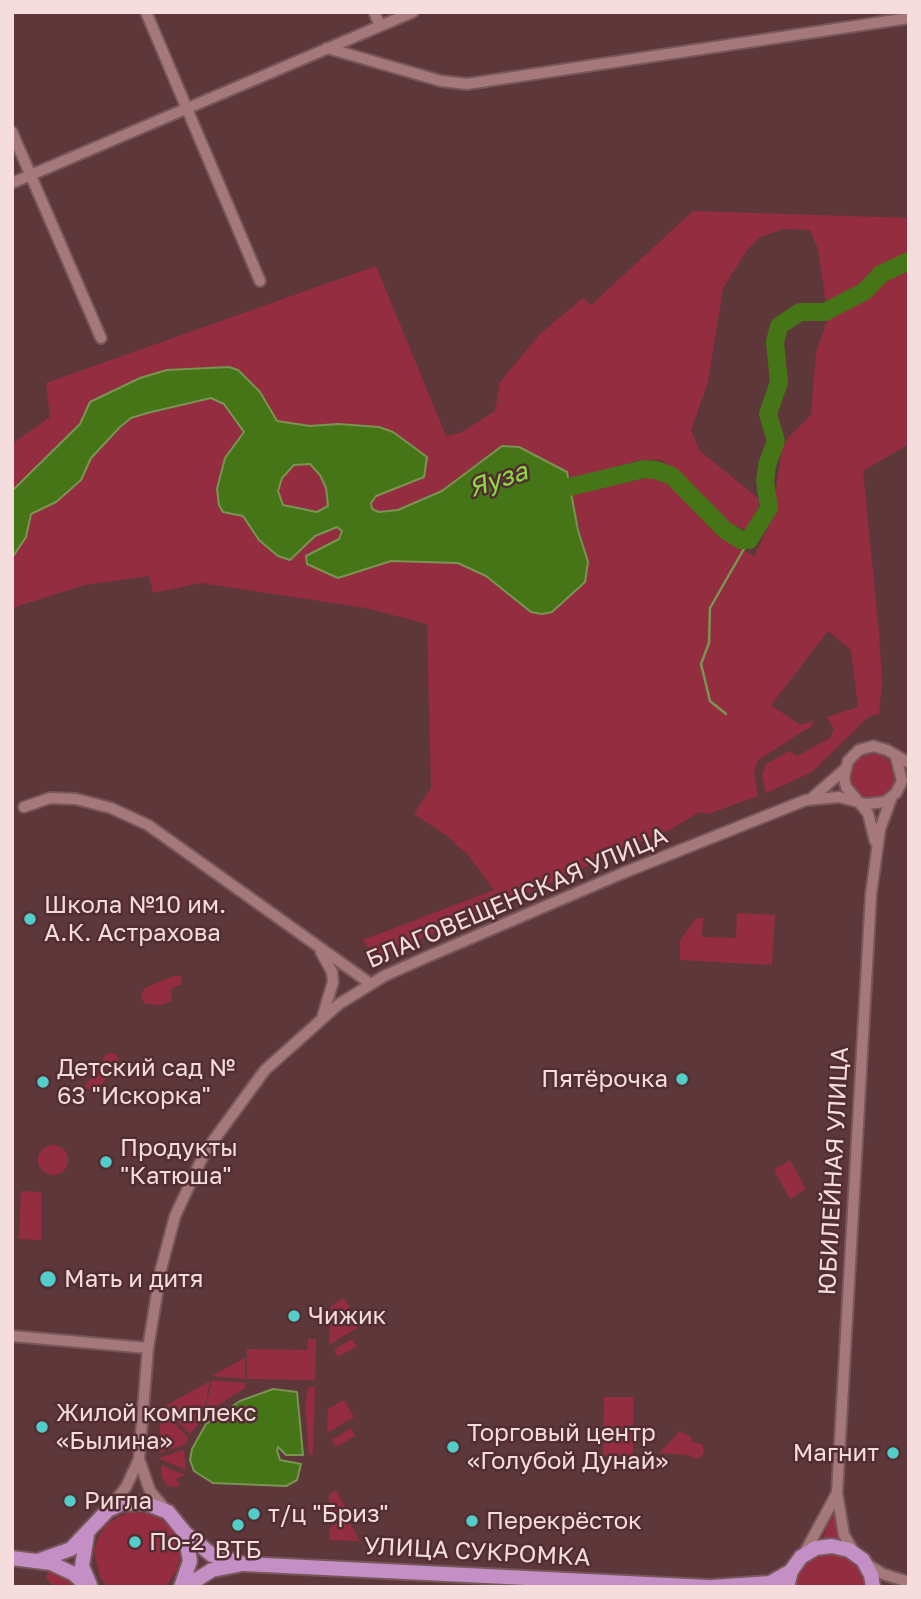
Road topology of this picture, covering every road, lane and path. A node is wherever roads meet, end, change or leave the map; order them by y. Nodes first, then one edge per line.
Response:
1 (146, 12) edge
2 (374, 12) edge
3 (413, 12) edge
4 (909, 18) edge
5 (380, 26) junction
6 (327, 48) junction
7 (187, 110) junction
8 (12, 132) edge
9 (30, 175) junction
10 (12, 183) edge
11 (260, 281) dead end
12 (101, 338) dead end
13 (896, 757) junction
14 (909, 763) edge
15 (845, 769) junction
16 (909, 776) edge
17 (896, 793) junction
18 (806, 800) junction
19 (857, 800) junction
20 (24, 807) dead end
21 (876, 851) junction
22 (312, 942) junction
23 (371, 984) junction
24 (322, 1018) junction
25 (12, 1336) edge
26 (148, 1348) junction
27 (139, 1459) junction
28 (836, 1493) junction
29 (108, 1510) junction
30 (168, 1512) junction
31 (89, 1530) junction
32 (185, 1533) junction
33 (801, 1557) junction
34 (859, 1557) junction
35 (12, 1558) edge
36 (40, 1560) junction
37 (244, 1563) junction
38 (791, 1571) junction
39 (909, 1582) edge
40 (90, 1587) edge
41 (183, 1587) edge
42 (710, 1587) edge
43 (787, 1587) edge
44 (873, 1587) edge

1 - 7 street
2 - 5 street
3 - 5 street
4 - 6 street
5 - 6 street
6 - 7 street
7 - 9 street
7 - 11 street
8 - 9 street
9 - 10 street
9 - 12 street
13 - 14 street
13 - 15 street
13 - 17 street
15 - 18 street
15 - 19 street
16 - 17 street
17 - 19 street
17 - 21 street, ЮБИЛЕЙНАЯ УЛИЦА
18 - 19 street
18 - 23 street, БЛАГОВЕЩЕНСКАЯ УЛИЦА
19 - 21 street, ЮБИЛЕЙНАЯ УЛИЦА
20 - 22 street
21 - 28 street, ЮБИЛЕЙНАЯ УЛИЦА
22 - 23 street
22 - 24 street
23 - 24 street, БЛАГОВЕЩЕНСКАЯ УЛИЦА
24 - 26 street, БЛАГОВЕЩЕНСКАЯ УЛИЦА
25 - 26 street
26 - 27 street, БЛАГОВЕЩЕНСКАЯ УЛИЦА
27 - 29 street
27 - 30 street
28 - 33 street, ЮБИЛЕЙНАЯ УЛИЦА
28 - 34 street, ЮБИЛЕЙНАЯ УЛИЦА
29 - 30 main road
29 - 31 main road
30 - 32 main road, УЛИЦА СУКРОМКА
31 - 36 main road
31 - 40 main road
32 - 37 main road, УЛИЦА СУКРОМКА
32 - 41 main road
33 - 34 main road
33 - 38 main road
34 - 39 street
34 - 44 main road
35 - 36 main road
36 - 40 main road
37 - 41 main road, УЛИЦА СУКРОМКА
37 - 42 main road, УЛИЦА СУКРОМКА
38 - 42 main road, УЛИЦА СУКРОМКА
38 - 43 main road

